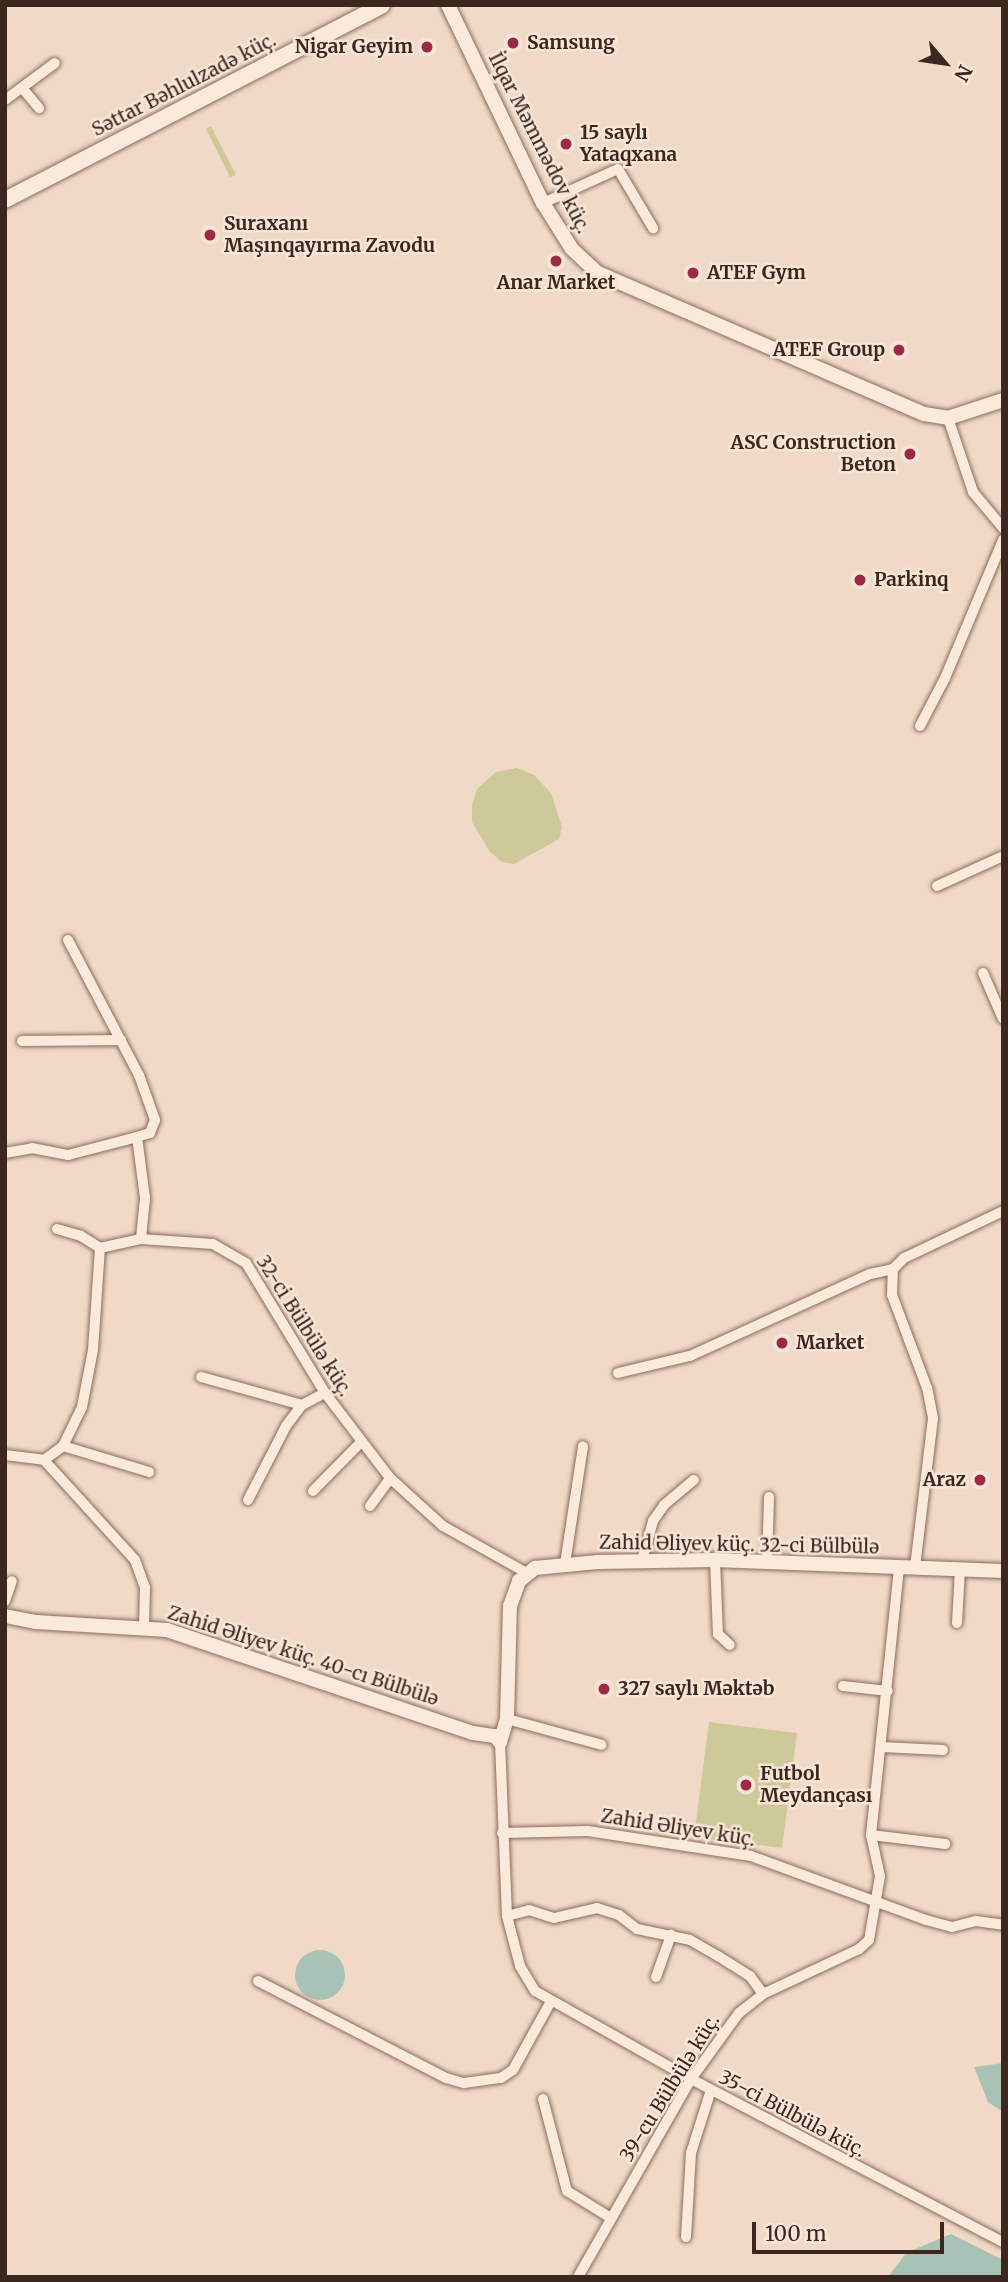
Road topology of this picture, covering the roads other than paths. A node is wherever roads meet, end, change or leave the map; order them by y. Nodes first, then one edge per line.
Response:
1 (382, 5) edge
2 (449, 5) edge
3 (55, 63) dead end
4 (23, 89) junction
5 (5, 100) edge
6 (39, 108) dead end
7 (5, 200) edge
8 (543, 203) junction
9 (653, 228) dead end
10 (1003, 400) edge
11 (948, 418) junction
12 (1003, 528) edge
13 (1003, 540) edge
14 (920, 726) dead end
15 (1003, 856) edge
16 (937, 886) dead end
17 (68, 940) dead end
18 (983, 973) dead end
19 (1003, 1019) edge
20 (121, 1040) junction
21 (22, 1041) dead end
22 (137, 1137) junction
23 (5, 1153) edge
24 (1002, 1213) edge
25 (57, 1229) dead end
26 (141, 1239) junction
27 (100, 1248) junction
28 (893, 1269) junction
29 (618, 1373) dead end
30 (201, 1377) dead end
31 (325, 1393) junction
32 (302, 1405) junction
33 (360, 1443) junction
34 (63, 1446) junction
35 (583, 1446) dead end
36 (5, 1455) edge
37 (44, 1460) junction
38 (149, 1472) dead end
39 (390, 1478) junction
40 (694, 1480) dead end
41 (313, 1491) dead end
42 (769, 1497) dead end
43 (248, 1500) dead end
44 (370, 1506) dead end
45 (642, 1560) junction
46 (715, 1560) junction
47 (767, 1562) junction
48 (565, 1564) junction
49 (899, 1567) junction
50 (915, 1567) junction
51 (960, 1569) junction
52 (1003, 1570) edge
53 (526, 1572) junction
54 (12, 1581) dead end
55 (5, 1601) edge
56 (5, 1616) edge
57 (957, 1623) dead end
58 (145, 1627) junction
59 (730, 1645) dead end
60 (843, 1686) dead end
61 (887, 1691) junction
62 (507, 1719) junction
63 (500, 1741) junction
64 (602, 1745) dead end
65 (882, 1747) junction
66 (943, 1750) dead end
67 (502, 1833) junction
68 (871, 1835) junction
69 (945, 1844) dead end
70 (878, 1901) junction
71 (507, 1916) junction
72 (1003, 1925) edge
73 (671, 1936) junction
74 (656, 1977) dead end
75 (258, 1981) dead end
76 (763, 1994) junction
77 (550, 2003) junction
78 (691, 2080) junction
79 (711, 2090) junction
80 (543, 2099) dead end
81 (611, 2218) junction
82 (686, 2237) dead end
83 (1003, 2242) edge
84 (578, 2277) edge

1 - 7 main road, Səttar Bəhlulzadə küç.
2 - 8 street, İlqar Məmmədov küç.
3 - 4 street
4 - 5 street
4 - 6 street
8 - 9 street
8 - 11 street, İlqar Məmmədov küç.
10 - 11 street
11 - 12 street
13 - 14 street
15 - 16 street
17 - 20 street
18 - 19 street
20 - 21 street
20 - 22 street
22 - 23 street
22 - 26 street
24 - 28 street
25 - 27 street
26 - 27 street, 32-ci Bülbülə küç.
26 - 31 street, 32-ci Bülbülə küç.
27 - 34 street
28 - 29 street
28 - 50 street
30 - 32 street
31 - 32 street
31 - 33 street, 32-ci Bülbülə küç.
32 - 43 street
33 - 39 street, 32-ci Bülbülə küç.
33 - 41 street
34 - 37 street
34 - 38 street
35 - 48 street
36 - 37 street
37 - 58 street
39 - 44 street
39 - 53 street, 32-ci Bülbülə küç.
40 - 45 street
42 - 47 street
45 - 46 street, Zahid Əliyev küç. 32-ci Bülbülə
45 - 48 street, Zahid Əliyev küç. 32-ci Bülbülə
46 - 47 street, Zahid Əliyev küç. 32-ci Bülbülə
46 - 59 street
47 - 49 street, Zahid Əliyev küç. 32-ci Bülbülə
48 - 53 street, Zahid Əliyev küç. 32-ci Bülbülə
49 - 50 street, Zahid Əliyev küç. 32-ci Bülbülə
49 - 61 street, 39-cu Bülbülə küç.
50 - 51 street, Zahid Əliyev küç. 32-ci Bülbülə
51 - 52 street, Zahid Əliyev küç. 32-ci Bülbülə
51 - 57 street
53 - 62 street
54 - 55 street
56 - 58 street, Zahid Əliyev küç. 40-cı Bülbülə
58 - 63 street, Zahid Əliyev küç. 40-cı Bülbülə
60 - 61 street
61 - 65 street, 39-cu Bülbülə küç.
62 - 63 street
62 - 64 street
63 - 67 street, 35-ci Bülbülə küç.
65 - 66 street
65 - 68 street, 39-cu Bülbülə küç.
67 - 70 street, Zahid Əliyev küç.
67 - 71 street, 35-ci Bülbülə küç.
68 - 69 street
68 - 70 street, 39-cu Bülbülə küç.
70 - 72 street, Zahid Əliyev küç.
70 - 76 street, 39-cu Bülbülə küç.
71 - 73 street
71 - 77 street, 35-ci Bülbülə küç.
73 - 74 street
73 - 76 street
75 - 77 street
76 - 78 street, 39-cu Bülbülə küç.
77 - 78 street, 35-ci Bülbülə küç.
78 - 79 street, 35-ci Bülbülə küç.
78 - 81 street, 39-cu Bülbülə küç.
79 - 82 street
79 - 83 street, 35-ci Bülbülə küç.
80 - 81 street
81 - 84 street, 39-cu Bülbülə küç.

